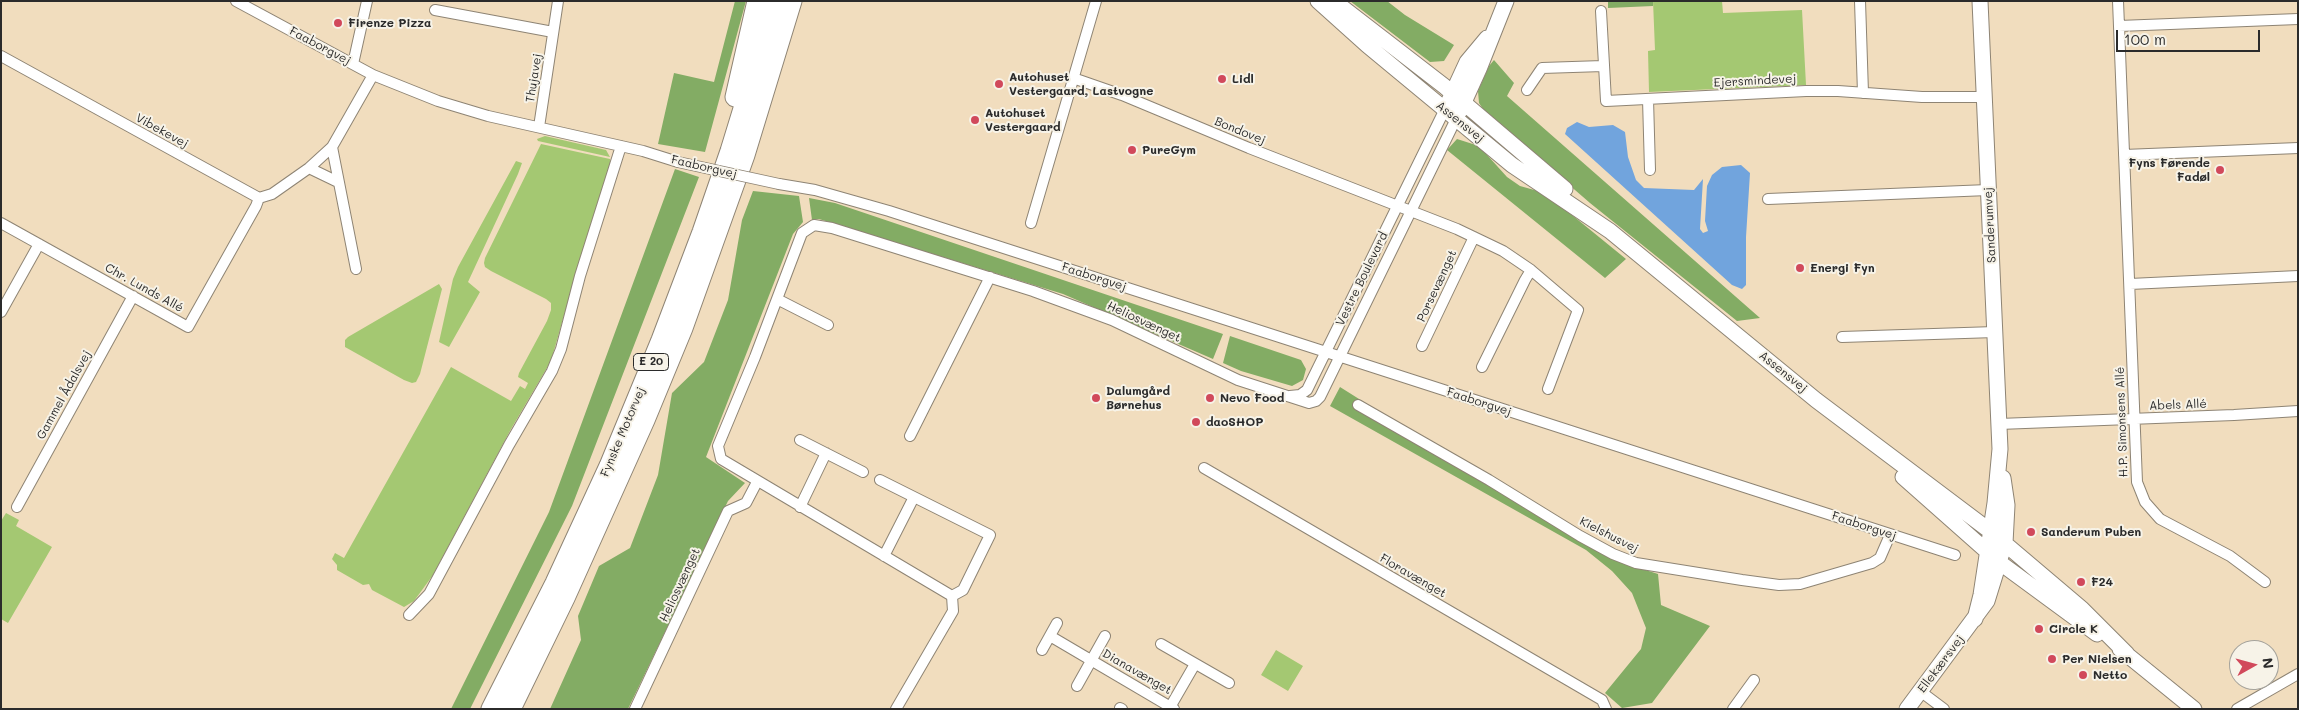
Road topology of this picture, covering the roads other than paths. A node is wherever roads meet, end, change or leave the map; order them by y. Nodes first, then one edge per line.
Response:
1 (236, 1) edge
2 (367, 1) edge
3 (558, 1) edge
4 (757, 1) edge
5 (776, 1) edge
6 (792, 1) edge
7 (805, 1) edge
8 (1096, 1) edge
9 (1319, 1) edge
10 (1334, 1) edge
11 (1506, 1) edge
12 (1860, 1) edge
13 (1980, 1) edge
14 (2118, 1) edge
15 (435, 10) dead end
16 (1601, 11) dead end
17 (2298, 19) edge
18 (2119, 26) junction
19 (553, 32) junction
20 (1, 56) edge
21 (353, 64) junction
22 (1603, 66) junction
23 (373, 75) junction
24 (1074, 78) junction
25 (1527, 90) dead end
26 (1864, 93) junction
27 (1984, 97) junction
28 (1648, 99) junction
29 (1454, 106) junction
30 (538, 127) junction
31 (621, 146) junction
32 (332, 147) junction
33 (2298, 148) edge
34 (745, 155) junction
35 (2124, 155) junction
36 (309, 168) junction
37 (1650, 170) dead end
38 (338, 182) junction
39 (1988, 190) junction
40 (259, 198) junction
41 (1768, 200) dead end
42 (1398, 206) junction
43 (1409, 211) junction
44 (1, 223) edge
45 (1031, 223) dead end
46 (1610, 231) junction
47 (1474, 237) junction
48 (39, 244) junction
49 (356, 269) dead end
50 (1531, 270) junction
51 (2298, 276) edge
52 (990, 277) junction
53 (2130, 284) junction
54 (133, 296) junction
55 (776, 299) junction
56 (1, 312) edge
57 (828, 324) dead end
58 (1995, 332) junction
59 (1842, 338) dead end
60 (661, 340) junction
61 (1422, 346) dead end
62 (1326, 352) junction
63 (1340, 357) junction
64 (1482, 367) dead end
65 (1548, 389) dead end
66 (1284, 396) junction
67 (1816, 400) junction
68 (1358, 405) dead end
69 (2298, 411) edge
70 (2134, 419) junction
71 (1999, 424) junction
72 (910, 436) dead end
73 (800, 440) dead end
74 (2000, 449) junction
75 (826, 453) junction
76 (1204, 468) dead end
77 (862, 472) dead end
78 (880, 480) dead end
79 (758, 482) junction
80 (914, 497) junction
81 (17, 507) dead end
82 (800, 507) junction
83 (1990, 531) junction
84 (1890, 535) junction
85 (2005, 543) junction
86 (1988, 552) junction
87 (1955, 555) dead end
88 (884, 556) junction
89 (1999, 562) junction
90 (2265, 582) dead end
91 (952, 596) junction
92 (409, 614) dead end
93 (1975, 619) junction
94 (1057, 623) dead end
95 (1050, 636) junction
96 (1105, 636) dead end
97 (1160, 644) dead end
98 (1042, 650) dead end
99 (2127, 654) junction
100 (1091, 660) junction
101 (1195, 664) junction
102 (2298, 674) edge
103 (1754, 680) dead end
104 (1229, 683) dead end
105 (1077, 686) dead end
106 (1920, 691) junction
107 (1172, 708) edge
108 (491, 709) edge
109 (511, 709) edge
110 (635, 709) edge
111 (896, 709) edge
112 (1606, 709) edge
113 (1733, 709) edge
114 (1907, 709) edge
115 (1944, 709) edge
116 (2194, 709) edge
117 (2237, 709) edge

1 - 21 street, Faaborgvej
2 - 21 street
3 - 19 street, Thujavej
4 - 60 highway
5 - 60 highway, Fynske Motorvej / E 20
6 - 34 highway, Fynske Motorvej / E 20
7 - 34 highway
8 - 24 street
9 - 29 main road, Assensvej
10 - 29 main road, Assensvej
11 - 29 main road, Vestre Boulevard
12 - 26 street
13 - 27 main road, Sanderumvej
14 - 18 street, H.P. Simonsens Allé
15 - 19 street
16 - 22 street, Ejersmindevej
17 - 18 street
18 - 35 street, H.P. Simonsens Allé
19 - 30 street, Thujavej
20 - 40 street, Vibekevej
21 - 23 street, Faaborgvej
22 - 25 street
22 - 28 street, Ejersmindevej
23 - 30 street, Faaborgvej
23 - 32 street
24 - 42 street, Bondovej
24 - 45 street
26 - 27 street, Ejersmindevej
26 - 28 street, Ejersmindevej
27 - 39 main road, Sanderumvej
28 - 37 street
29 - 42 street, Vestre Boulevard
29 - 43 street, Vestre Boulevard
29 - 46 main road, Assensvej
29 - 46 main road, Assensvej
30 - 31 street, Faaborgvej
31 - 62 street, Faaborgvej, bridge
31 - 92 street
32 - 36 street
32 - 38 street
33 - 35 street
34 - 109 highway, Fynske Motorvej / E 20
35 - 53 street, H.P. Simonsens Allé
36 - 38 street
36 - 40 street
38 - 49 street
39 - 41 street
39 - 58 main road, Sanderumvej
40 - 54 street, Chr. Lunds Allé
42 - 43 street
42 - 62 street, Vestre Boulevard
43 - 47 street
43 - 63 street, Vestre Boulevard
44 - 48 street, Chr. Lunds Allé
46 - 67 main road, Assensvej
47 - 50 street
47 - 61 street, Porsevænget
48 - 54 street, Chr. Lunds Allé
48 - 56 street
50 - 64 street
50 - 65 street
51 - 53 street
52 - 55 street, Heliosvænget
52 - 66 street, Heliosvænget
52 - 72 street
53 - 70 street, H.P. Simonsens Allé
54 - 81 street, Gammel Ådalsvej
55 - 57 street
55 - 79 street, Heliosvænget
58 - 59 street
58 - 71 main road, Sanderumvej
60 - 108 highway, Fynske Motorvej / E 20
62 - 63 street, Faaborgvej
62 - 66 street
63 - 66 street, Heliosvænget
63 - 84 street, Faaborgvej
67 - 83 main road, Assensvej
67 - 86 main road, Assensvej
68 - 84 street, Kielshusvej
69 - 70 street, Abels Allé
70 - 71 street, Abels Allé
70 - 90 street, H.P. Simonsens Allé
71 - 74 main road, Sanderumvej
73 - 75 street
74 - 83 main road, Sanderumvej
74 - 85 main road, Sanderumvej
75 - 77 street
75 - 82 street
76 - 112 street, Floravænget
78 - 80 street
79 - 82 street, Heliosvænget
79 - 110 street, Heliosvænget
80 - 88 street
80 - 91 street
82 - 88 street, Heliosvænget
83 - 85 main road, Assensvej
83 - 86 main road, Sanderumvej
84 - 87 street, Faaborgvej
85 - 89 main road, Sanderumvej
85 - 99 main road
86 - 89 main road, Assensvej
86 - 93 main road, Ellekærsvej
88 - 91 street, Heliosvænget
89 - 93 main road, Ellekærsvej
89 - 99 main road
91 - 111 street
93 - 106 main road, Ellekærsvej
94 - 95 street
95 - 98 street
95 - 100 street, Dianavænget
96 - 100 street, Dianavænget
97 - 101 street
99 - 116 main road
100 - 105 street, Dianavænget
100 - 107 street, Dianavænget
101 - 104 street
101 - 107 street, Dianavænget
102 - 117 street
103 - 113 street
106 - 114 main road, Ellekærsvej
106 - 115 street

